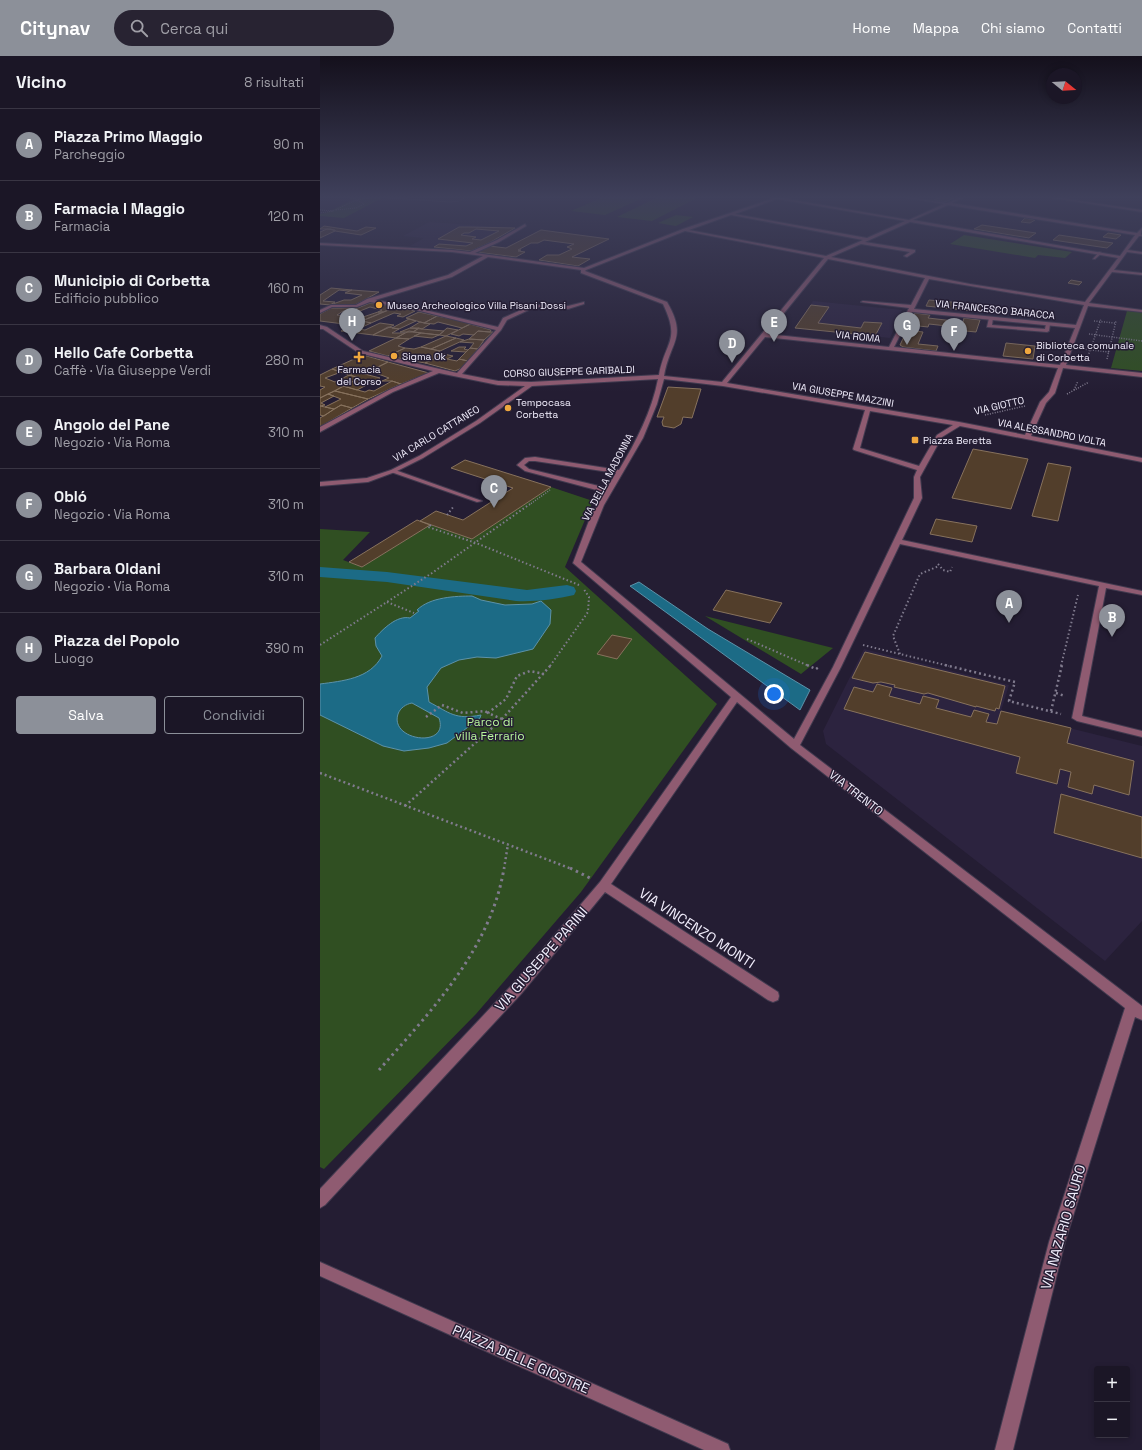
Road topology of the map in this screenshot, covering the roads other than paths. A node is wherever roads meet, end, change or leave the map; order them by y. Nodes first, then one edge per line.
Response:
1 (476, 262) edge
2 (537, 262) edge
3 (602, 262) edge
4 (823, 262) edge
5 (853, 262) edge
6 (1117, 262) edge
7 (584, 269) junction
8 (1111, 271) junction
9 (1142, 274) edge
10 (928, 277) junction
11 (369, 300) junction
12 (863, 302) dead end
13 (582, 303) dead end
14 (1087, 303) junction
15 (320, 305) edge
16 (331, 306) junction
17 (911, 308) junction
18 (1142, 311) edge
19 (320, 312) edge
20 (991, 318) junction
21 (1048, 324) junction
22 (320, 327) edge
23 (1078, 327) junction
24 (499, 329) junction
25 (764, 335) junction
26 (890, 349) junction
27 (1062, 367) junction
28 (438, 371) junction
29 (458, 375) junction
30 (1142, 375) edge
31 (662, 377) junction
32 (531, 384) junction
33 (723, 384) junction
34 (868, 409) junction
35 (959, 424) junction
36 (320, 430) edge
37 (1027, 437) junction
38 (1142, 460) edge
39 (921, 469) junction
40 (394, 470) junction
41 (620, 472) junction
42 (320, 484) edge
43 (608, 491) junction
44 (479, 501) dead end
45 (897, 541) junction
46 (577, 563) joint
47 (1103, 584) junction
48 (1142, 592) edge
49 (736, 697) junction
50 (1142, 734) edge
51 (795, 746) junction
52 (604, 885) junction
53 (773, 996) dead end
54 (1137, 1010) edge
55 (320, 1200) edge
56 (320, 1269) edge
57 (722, 1450) edge
58 (1004, 1450) edge

1 - 11 street
2 - 7 street
3 - 7 street
4 - 25 street
5 - 10 street
6 - 8 street
7 - 31 street, VIA DELLA MADONNA
8 - 9 street
8 - 14 street
10 - 14 street
10 - 17 street
11 - 16 street
11 - 24 street
12 - 17 street, VIA FRANCESCO BARACCA
13 - 24 street
14 - 18 street
14 - 23 street
15 - 16 street
16 - 19 street
17 - 20 street, VIA FRANCESCO BARACCA
17 - 26 street
20 - 21 street, VIA FRANCESCO BARACCA
20 - 21 lane
21 - 23 street, VIA FRANCESCO BARACCA
22 - 28 street, CORSO GIUSEPPE GARIBALDI
23 - 27 street
24 - 29 street
25 - 26 street, VIA ROMA
25 - 33 street
26 - 27 street, VIA ROMA
27 - 30 street, VIA ROMA
27 - 37 street
28 - 29 street, CORSO GIUSEPPE GARIBALDI
28 - 36 street
29 - 32 street, CORSO GIUSEPPE GARIBALDI
31 - 32 street, CORSO GIUSEPPE GARIBALDI
31 - 33 street, CORSO GIUSEPPE GARIBALDI
31 - 41 street, VIA DELLA MADONNA
32 - 40 street, VIA CARLO CATTANEO
33 - 34 street, VIA GIUSEPPE MAZZINI
34 - 35 street, VIA GIUSEPPE MAZZINI
34 - 39 street
35 - 37 street, VIA ALESSANDRO VOLTA
35 - 39 street
37 - 38 street, VIA ALESSANDRO VOLTA
39 - 45 street
40 - 42 street, VIA CARLO CATTANEO
40 - 44 lane
41 - 43 street, VIA DELLA MADONNA
41 - 43 street
43 - 46 street, VIA DELLA MADONNA
45 - 47 street
45 - 51 street
46 - 49 street, VIA TRENTO
47 - 48 street
47 - 50 street
49 - 51 street, VIA TRENTO
49 - 52 street, VIA GIUSEPPE PARINI
51 - 54 street, VIA TRENTO
52 - 53 street, VIA VINCENZO MONTI
52 - 55 street, VIA GIUSEPPE PARINI
54 - 58 street, VIA NAZARIO SAURO
56 - 57 lane, PIAZZA DELLE GIOSTRE

